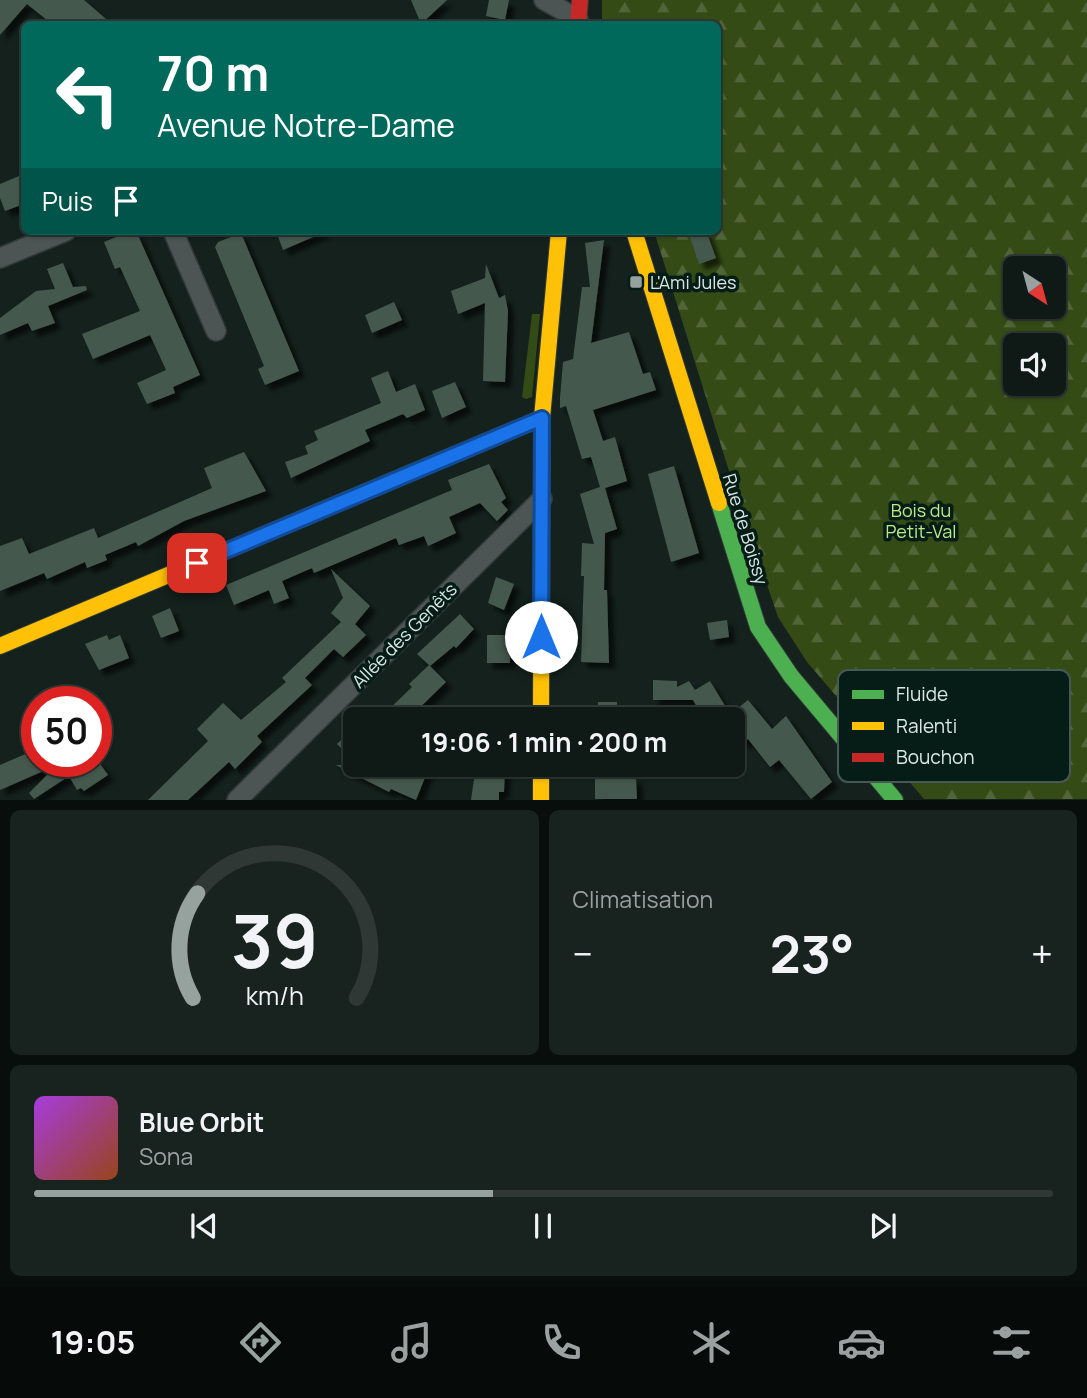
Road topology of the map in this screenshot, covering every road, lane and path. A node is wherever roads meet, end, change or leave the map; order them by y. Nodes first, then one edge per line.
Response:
1 (544, 0) edge
2 (575, 18) edge
3 (56, 235) edge
4 (175, 235) edge
5 (559, 235) edge
6 (635, 235) edge
7 (0, 258) edge
8 (216, 331) dead end
9 (542, 418) junction
10 (542, 499) junction
11 (0, 646) edge
12 (541, 707) edge
13 (838, 732) edge
14 (541, 777) edge
15 (880, 782) edge
16 (237, 800) edge
17 (541, 800) edge
18 (895, 800) edge

1 - 2 street
3 - 7 street
4 - 8 street
5 - 9 street
6 - 13 street, Rue de Boissy
9 - 10 street
9 - 11 street
10 - 12 street
10 - 16 street, Allée des Genêts
14 - 17 street
15 - 18 street, Rue de Boissy

